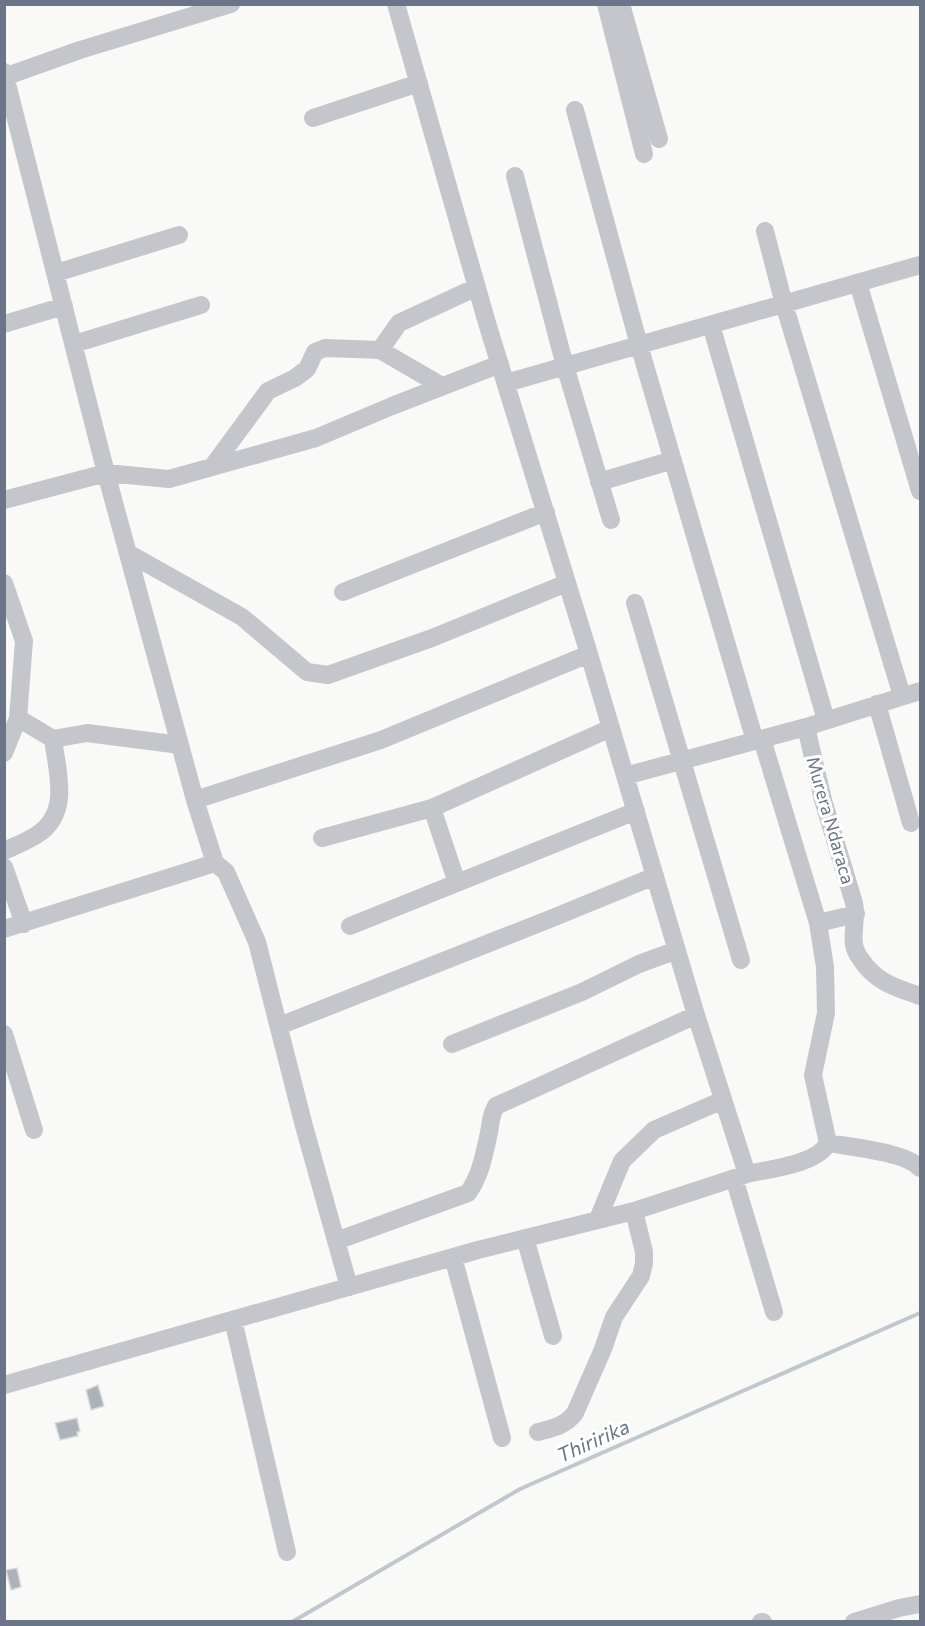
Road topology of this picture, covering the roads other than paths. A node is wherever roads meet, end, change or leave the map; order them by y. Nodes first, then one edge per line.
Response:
1 (231, 4) edge
2 (396, 4) edge
3 (606, 4) edge
4 (621, 4) edge
5 (5, 75) edge
6 (419, 83) junction
7 (575, 110) dead end
8 (313, 118) dead end
9 (659, 139) dead end
10 (644, 154) dead end
11 (515, 176) dead end
12 (765, 231) dead end
13 (179, 235) dead end
14 (921, 265) edge
15 (56, 273) junction
16 (858, 283) junction
17 (477, 287) junction
18 (784, 304) junction
19 (201, 305) dead end
20 (64, 306) junction
21 (4, 324) edge
22 (711, 325) junction
23 (74, 344) junction
24 (639, 345) junction
25 (380, 350) junction
26 (500, 364) junction
27 (565, 366) junction
28 (506, 383) junction
29 (442, 386) junction
30 (673, 460) junction
31 (213, 466) junction
32 (106, 473) junction
33 (599, 482) junction
34 (921, 491) edge
35 (4, 500) edge
36 (546, 512) junction
37 (611, 520) dead end
38 (128, 553) junction
39 (4, 583) edge
40 (567, 583) junction
41 (343, 592) dead end
42 (635, 603) dead end
43 (589, 654) junction
44 (915, 694) edge
45 (877, 704) junction
46 (18, 718) junction
47 (826, 720) junction
48 (806, 727) junction
49 (611, 728) junction
50 (53, 739) junction
51 (758, 740) junction
52 (180, 745) junction
53 (4, 753) edge
54 (683, 760) junction
55 (625, 776) junction
56 (195, 800) junction
57 (432, 808) junction
58 (636, 811) junction
59 (911, 823) dead end
60 (322, 838) dead end
61 (4, 851) edge
62 (215, 863) junction
63 (4, 867) edge
64 (655, 876) junction
65 (458, 883) junction
66 (856, 914) junction
67 (818, 923) junction
68 (24, 924) junction
69 (350, 926) dead end
70 (4, 929) edge
71 (677, 950) junction
72 (741, 960) dead end
73 (921, 996) edge
74 (696, 1015) junction
75 (279, 1026) junction
76 (4, 1034) edge
77 (452, 1044) dead end
78 (723, 1100) junction
79 (34, 1130) dead end
80 (828, 1143) junction
81 (921, 1168) edge
82 (741, 1176) junction
83 (634, 1211) junction
84 (598, 1219) junction
85 (525, 1238) junction
86 (336, 1241) junction
87 (453, 1257) junction
88 (349, 1287) junction
89 (774, 1312) dead end
90 (233, 1320) junction
91 (553, 1336) dead end
92 (4, 1385) edge
93 (538, 1432) dead end
94 (502, 1438) dead end
95 (287, 1552) dead end
96 (921, 1604) edge
97 (921, 1609) edge
98 (854, 1622) edge
99 (898, 1622) edge

1 - 5 street
2 - 6 street
3 - 10 street
4 - 9 street
5 - 15 street
6 - 8 street
6 - 17 street
7 - 24 street
11 - 27 street
12 - 18 street
13 - 15 street
14 - 16 street
15 - 20 street
16 - 18 street
16 - 34 street
17 - 25 street
17 - 26 street
18 - 22 street
18 - 44 street
19 - 23 street
20 - 21 street
20 - 23 street
22 - 24 street
22 - 47 street
23 - 32 street
24 - 27 street
24 - 30 street
25 - 29 street
25 - 31 street
26 - 28 street
26 - 29 street
27 - 28 street
27 - 33 street
28 - 36 street
29 - 31 street
30 - 33 street
30 - 51 street
31 - 32 street
32 - 35 street
32 - 38 street
33 - 37 street
36 - 40 street
36 - 41 street
38 - 40 street
38 - 52 street
39 - 46 street
40 - 43 street
42 - 54 street
43 - 49 street
43 - 56 street
44 - 45 street
45 - 47 street
45 - 59 street
46 - 50 street
46 - 53 street
47 - 48 street
48 - 51 street
48 - 66 street, Murera Ndaraca
49 - 55 street
49 - 57 street
50 - 52 street
50 - 61 street
51 - 54 street
51 - 67 street
52 - 56 street
54 - 55 street
54 - 72 street
55 - 58 street
56 - 62 street
57 - 60 street
57 - 65 street
58 - 64 street
58 - 65 street
62 - 68 street
62 - 75 street
63 - 68 street
64 - 71 street
64 - 75 street
65 - 69 street
66 - 67 street
66 - 73 street, Murera Ndaraca
67 - 80 street
68 - 70 street
71 - 74 street
71 - 77 street
74 - 78 street
74 - 86 street
75 - 86 street
76 - 79 street
78 - 82 street
78 - 84 street
80 - 81 street
80 - 82 street
82 - 83 street
82 - 89 street
83 - 84 street
83 - 93 street
84 - 85 street
85 - 87 street
85 - 91 street
86 - 88 street
87 - 88 street
87 - 94 street
88 - 90 street
90 - 92 street
90 - 95 street
96 - 98 street
97 - 99 street

